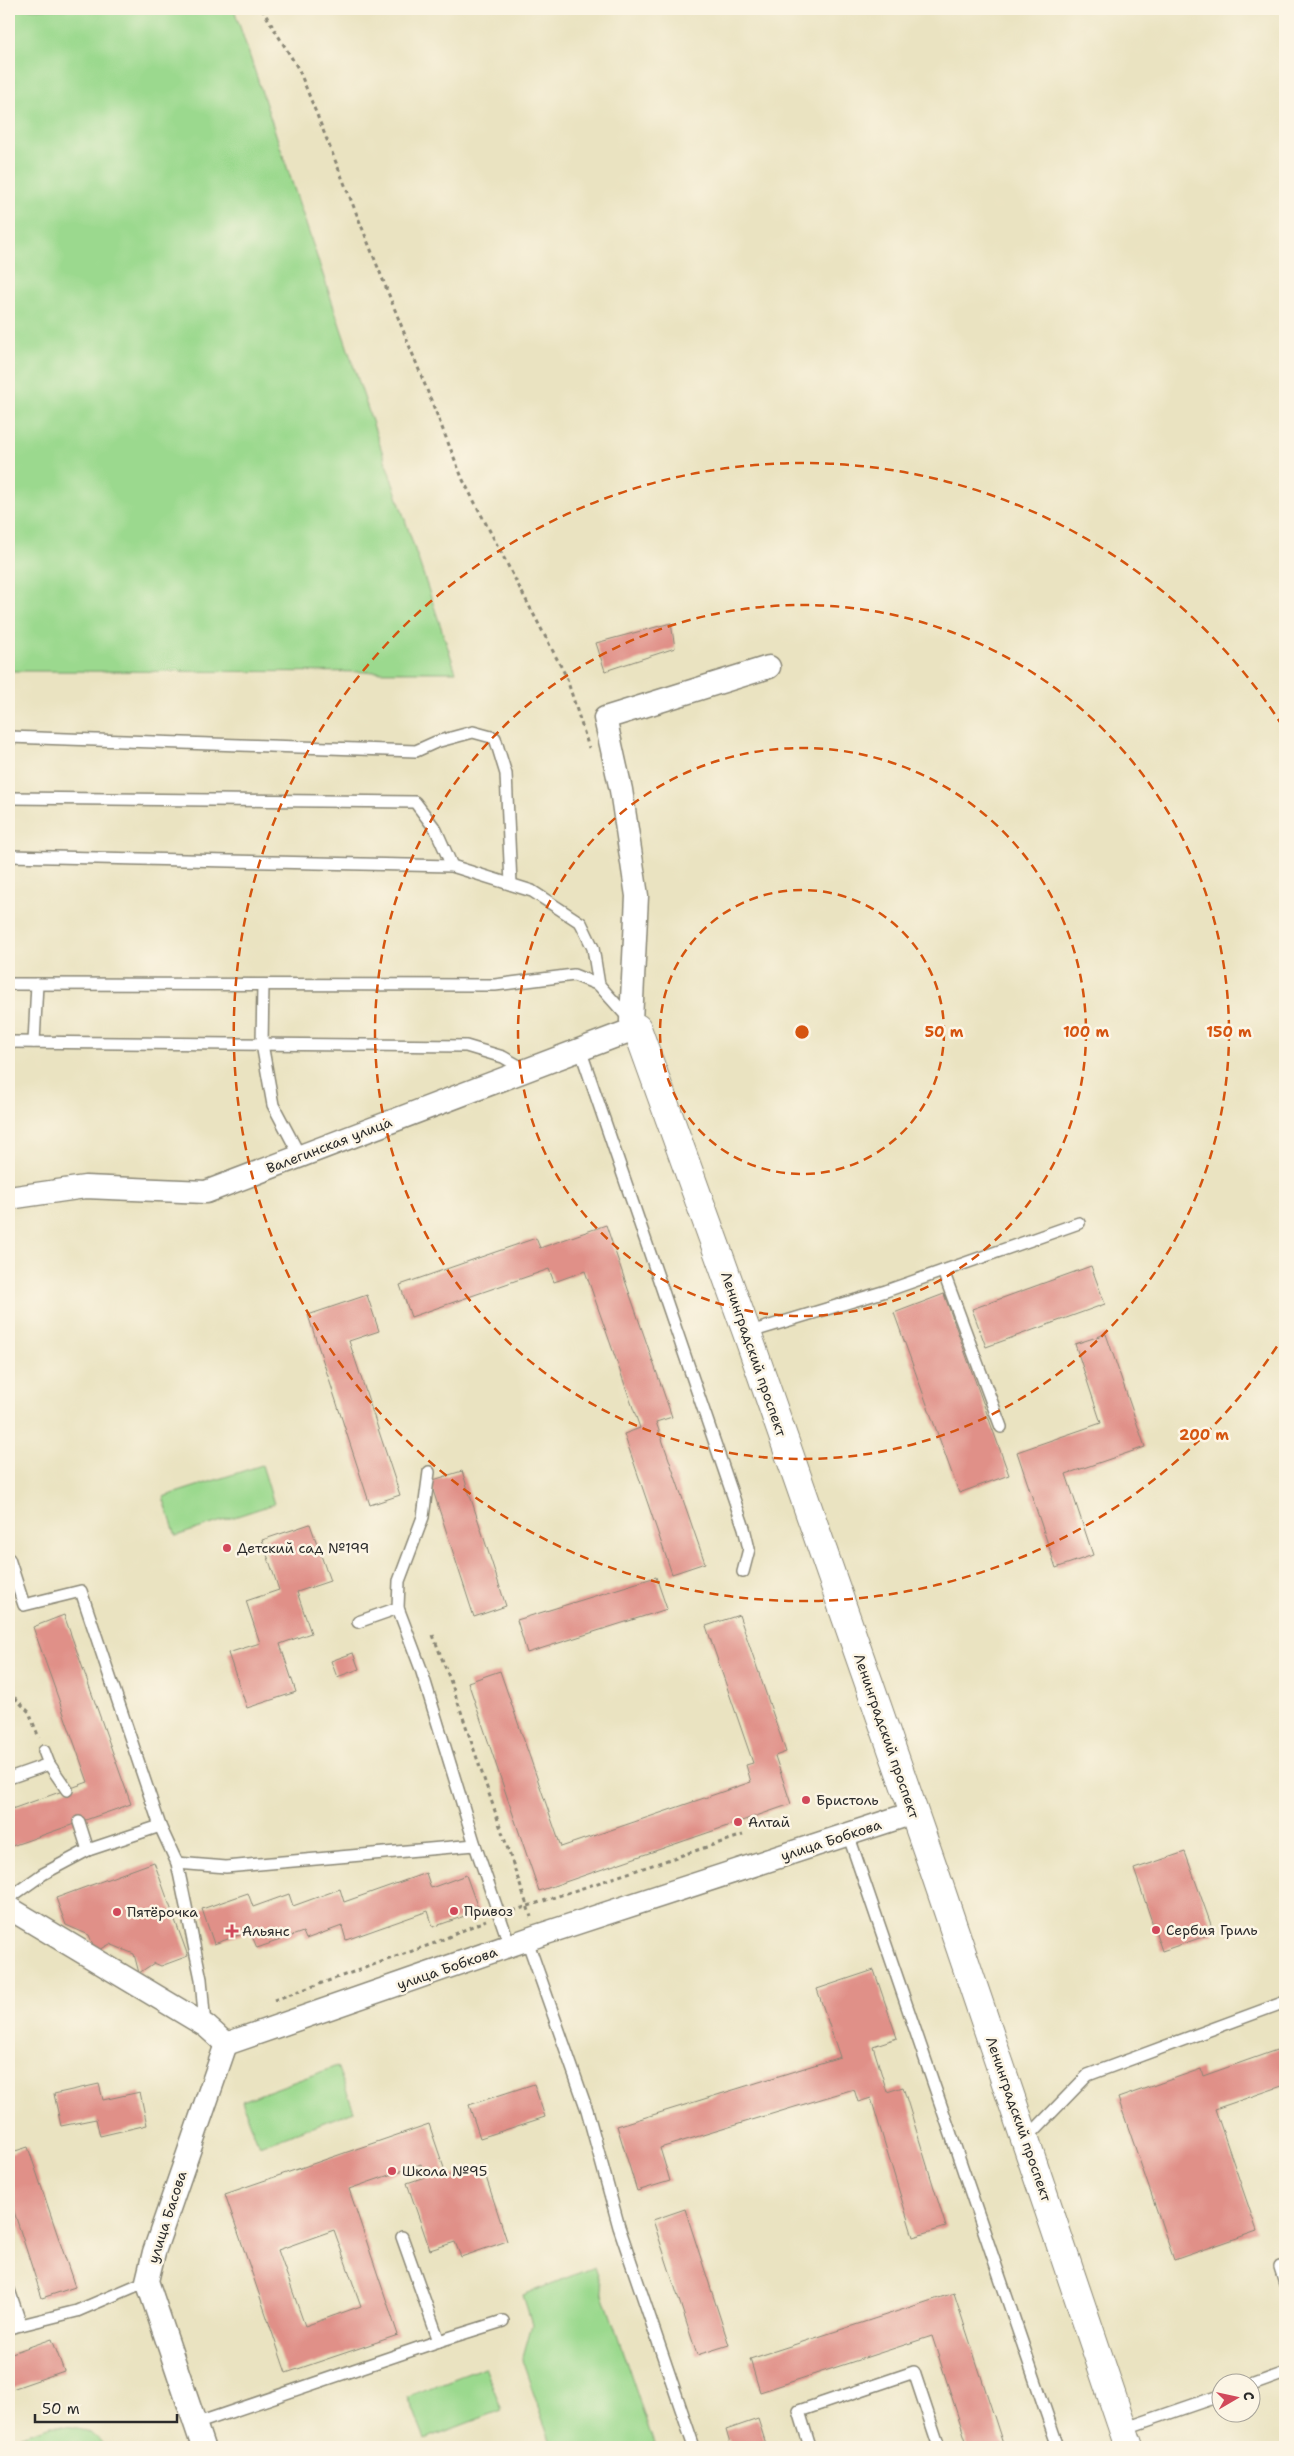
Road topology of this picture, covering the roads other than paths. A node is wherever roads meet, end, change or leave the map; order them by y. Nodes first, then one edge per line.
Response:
1 (769, 667) dead end
2 (9, 738) edge
3 (9, 798) edge
4 (9, 856) edge
5 (452, 866) junction
6 (512, 884) junction
7 (9, 984) edge
8 (36, 984) junction
9 (263, 984) junction
10 (598, 985) junction
11 (634, 1024) junction
12 (9, 1042) edge
13 (34, 1042) junction
14 (262, 1044) junction
15 (580, 1049) junction
16 (526, 1070) junction
17 (300, 1156) junction
18 (9, 1198) edge
19 (1079, 1223) dead end
20 (943, 1271) junction
21 (747, 1333) junction
22 (1001, 1427) dead end
23 (429, 1472) dead end
24 (9, 1559) edge
25 (743, 1572) dead end
26 (398, 1608) junction
27 (358, 1622) dead end
28 (44, 1751) road end
29 (49, 1764) junction
30 (9, 1778) edge
31 (67, 1790) dead end
32 (913, 1813) junction
33 (79, 1822) dead end
34 (160, 1826) junction
35 (848, 1834) junction
36 (475, 1844) junction
37 (88, 1850) junction
38 (177, 1863) junction
39 (9, 1898) edge
40 (9, 1908) edge
41 (525, 1941) junction
42 (1285, 2002) edge
43 (206, 2026) junction
44 (226, 2044) junction
45 (1025, 2140) junction
46 (402, 2237) dead end
47 (1280, 2266) dead end
48 (147, 2282) junction
49 (1285, 2283) edge
50 (9, 2290) edge
51 (503, 2321) dead end
52 (21, 2325) junction
53 (9, 2328) edge
54 (439, 2341) junction
55 (1285, 2374) edge
56 (1262, 2382) edge
57 (1212, 2399) edge
58 (195, 2424) junction
59 (1126, 2438) edge
60 (203, 2447) edge
61 (694, 2447) edge
62 (810, 2447) edge
63 (939, 2447) edge
64 (1058, 2447) edge

1 - 11 street
2 - 6 lane
3 - 5 lane
4 - 5 lane
5 - 6 lane
6 - 10 lane
7 - 8 lane
8 - 9 lane
8 - 13 lane
9 - 10 lane
9 - 14 lane
10 - 11 lane
11 - 15 street, Валегинская улица
11 - 21 street, Ленинградский проспект
12 - 13 lane
13 - 14 lane
14 - 16 lane
14 - 17 lane
15 - 16 street, Валегинская улица
15 - 25 lane
16 - 17 street, Валегинская улица
17 - 18 street, Валегинская улица
19 - 20 lane
20 - 21 lane
20 - 22 lane
21 - 32 street, Ленинградский проспект
23 - 26 lane
24 - 34 lane
26 - 27 lane
26 - 36 lane
28 - 29 lane
29 - 30 lane
29 - 31 lane
32 - 35 street, улица Бобкова
32 - 45 street, Ленинградский проспект
33 - 37 lane
34 - 37 lane
34 - 38 lane
35 - 41 street, улица Бобкова
35 - 64 lane
36 - 38 lane
36 - 41 lane
37 - 39 lane
38 - 43 lane
40 - 43 street
41 - 44 street, улица Бобкова
41 - 61 lane
42 - 45 lane
43 - 44 street
44 - 48 street, улица Басова
45 - 59 street, Ленинградский проспект
46 - 54 lane
47 - 49 lane
48 - 52 lane
48 - 58 street, улица Басова
50 - 52 lane
51 - 54 lane
52 - 53 lane
54 - 58 lane
55 - 56 lane
57 - 59 lane
58 - 60 street, улица Басова
62 - 63 lane

